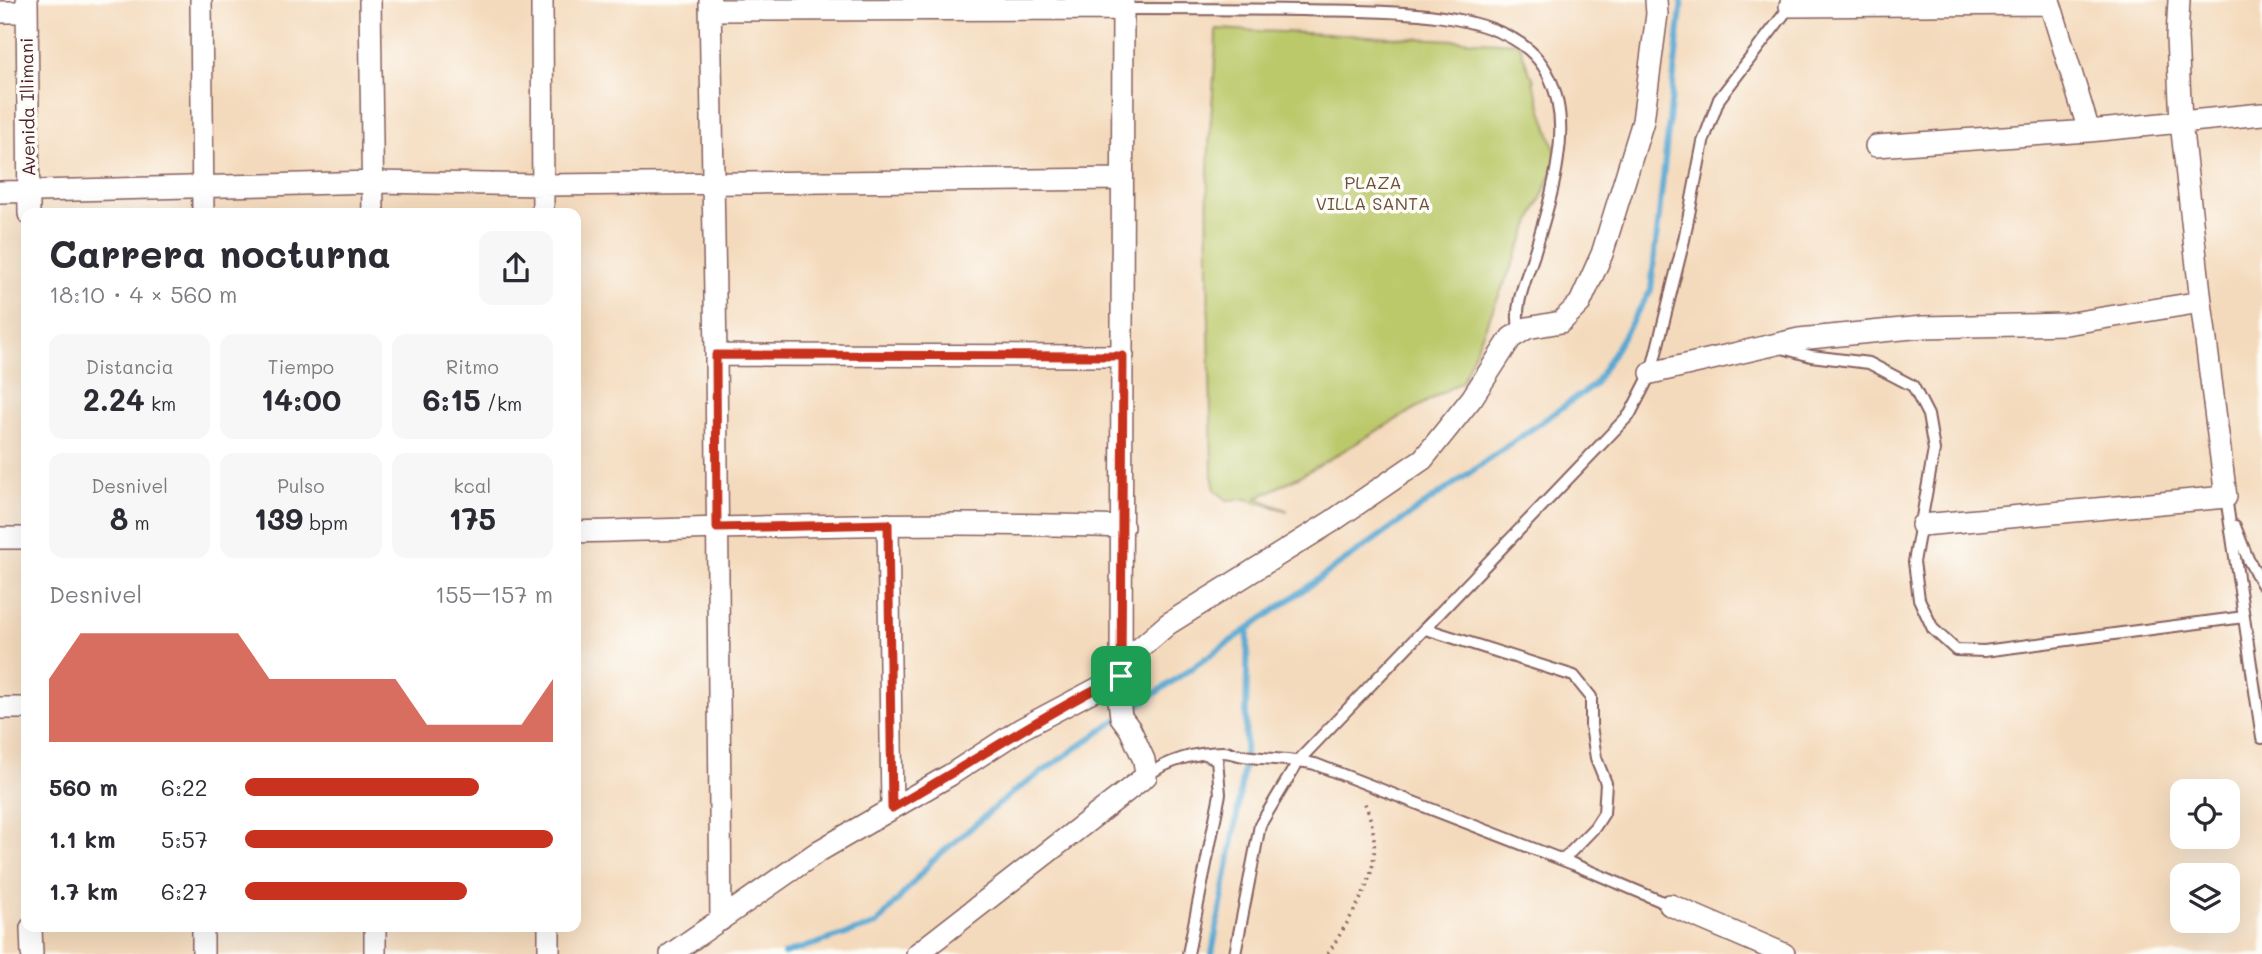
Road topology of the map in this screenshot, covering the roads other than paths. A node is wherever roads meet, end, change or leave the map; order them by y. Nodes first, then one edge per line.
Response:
1 (201, 0) edge
2 (370, 0) edge
3 (542, 0) edge
4 (1656, 0) edge
5 (2179, 0) edge
6 (2050, 2) edge
7 (1793, 3) edge
8 (710, 5) edge
9 (1123, 5) edge
10 (27, 6) edge
11 (0, 12) edge
12 (2262, 114) edge
13 (2181, 122) junction
14 (2089, 131) junction
15 (1876, 146) dead end
16 (1122, 180) junction
17 (373, 182) junction
18 (713, 183) junction
19 (543, 185) junction
20 (202, 186) junction
21 (0, 192) edge
22 (29, 192) junction
23 (29, 208) edge
24 (203, 208) edge
25 (373, 208) edge
26 (544, 208) edge
27 (2201, 302) junction
28 (1520, 332) junction
29 (1772, 345) junction
30 (716, 355) junction
31 (1123, 356) junction
32 (1651, 373) junction
33 (2226, 497) junction
34 (888, 524) junction
35 (1922, 525) junction
36 (1123, 527) junction
37 (717, 528) junction
38 (581, 532) edge
39 (0, 538) edge
40 (21, 538) edge
41 (2262, 584) edge
42 (2244, 617) junction
43 (1426, 629) junction
44 (1121, 676) junction
45 (0, 708) edge
46 (21, 708) edge
47 (2262, 738) edge
48 (1205, 754) junction
49 (1299, 760) junction
50 (1146, 776) junction
51 (892, 808) junction
52 (1563, 860) junction
53 (1670, 905) joint
54 (721, 920) junction
55 (32, 932) edge
56 (203, 932) edge
57 (375, 932) edge
58 (549, 932) edge
59 (32, 954) edge
60 (203, 954) edge
61 (375, 954) edge
62 (549, 954) edge
63 (671, 954) edge
64 (918, 954) edge
65 (1188, 954) edge
66 (1235, 954) edge
67 (1784, 954) edge

1 - 20 street
2 - 17 street
3 - 19 street
4 - 28 street
5 - 13 street
6 - 7 street
6 - 14 street
7 - 32 lane
8 - 9 street
8 - 18 street
9 - 16 street
9 - 28 lane
10 - 11 street
10 - 22 street, Avenida Illimani
12 - 13 street
13 - 14 street
13 - 27 street
14 - 15 street
16 - 18 street
16 - 31 street
17 - 19 street
17 - 20 street
17 - 25 street
18 - 19 street
18 - 30 street
19 - 26 street
20 - 22 street
20 - 24 street
21 - 22 street
22 - 23 street, Avenida Illimani
27 - 29 street
27 - 33 street
28 - 44 street
29 - 32 street
29 - 35 lane
30 - 31 street
30 - 37 street
31 - 36 street
32 - 43 lane
33 - 35 street
33 - 41 lane
33 - 42 lane
34 - 36 street
34 - 37 street
34 - 51 street
35 - 42 lane
36 - 44 street
37 - 38 street
37 - 54 street
39 - 40 street
42 - 47 lane
43 - 49 lane
43 - 52 lane
44 - 50 street
44 - 51 street
45 - 46 street
48 - 49 lane
48 - 50 lane
48 - 65 lane
49 - 52 lane
49 - 66 lane
50 - 64 street
51 - 54 street
52 - 53 lane
53 - 67 street
54 - 63 street
55 - 59 street
56 - 60 street
57 - 61 street
58 - 62 street

